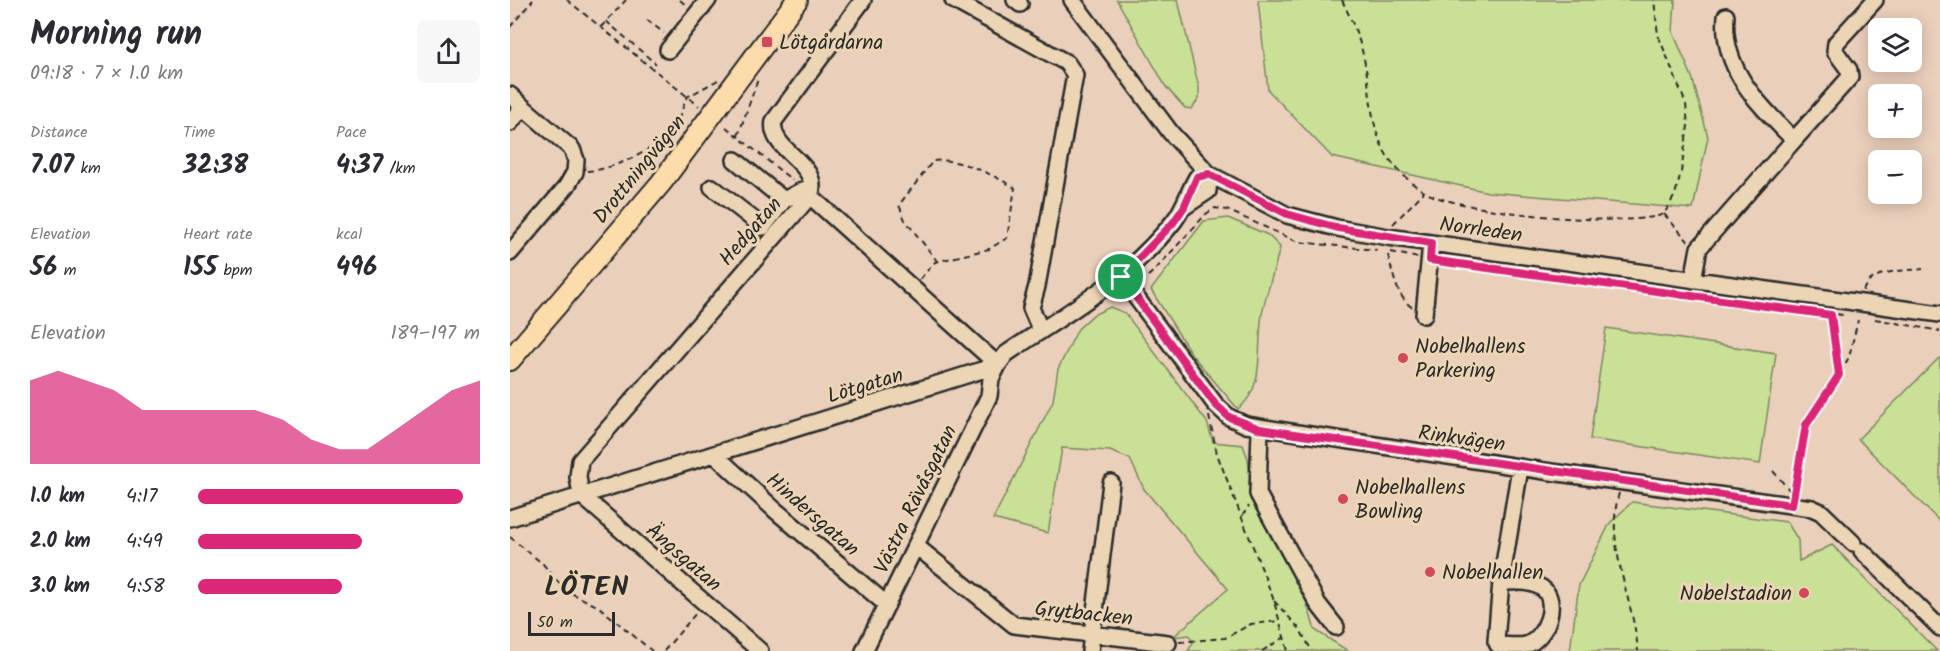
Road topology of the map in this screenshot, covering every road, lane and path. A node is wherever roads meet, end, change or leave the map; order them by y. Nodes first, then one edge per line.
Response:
1 (533, 0) edge
2 (567, 0) edge
3 (626, 0) edge
4 (708, 0) edge
5 (797, 0) edge
6 (863, 0) edge
7 (953, 0) edge
8 (1072, 0) edge
9 (1080, 0) edge
10 (1342, 0) edge
11 (1654, 0) edge
12 (1875, 0) edge
13 (1726, 16) dead end
14 (647, 20) dead end
15 (606, 21) junction
16 (510, 27) edge
17 (601, 27) junction
18 (1096, 29) junction
19 (671, 46) joint
20 (657, 64) dead end
21 (759, 77) dead end
22 (510, 95) edge
23 (699, 106) dead end
24 (524, 107) junction
25 (510, 123) edge
26 (726, 127) dead end
27 (674, 129) dead end
28 (738, 136) junction
29 (1794, 140) junction
30 (735, 160) dead end
31 (575, 172) junction
32 (1209, 174) junction
33 (712, 187) dead end
34 (1424, 192) junction
35 (806, 193) junction
36 (784, 200) junction
37 (1665, 214) junction
38 (1392, 230) dead end
39 (1431, 243) junction
40 (510, 253) edge
41 (1388, 255) dead end
42 (1430, 260) junction
43 (937, 261) junction
44 (1695, 261) junction
45 (1923, 268) dead end
46 (1121, 277) junction
47 (1693, 280) junction
48 (912, 288) junction
49 (1131, 291) junction
50 (1862, 294) dead end
51 (1940, 314) edge
52 (1424, 315) joint
53 (1831, 315) junction
54 (1849, 315) dead end
55 (1868, 317) dead end
56 (1858, 320) dead end
57 (1940, 330) edge
58 (1041, 331) junction
59 (510, 360) edge
60 (998, 365) junction
61 (1839, 375) junction
62 (1211, 398) junction
63 (1260, 429) junction
64 (714, 454) junction
65 (1520, 468) junction
66 (1773, 471) dead end
67 (1622, 482) junction
68 (1111, 483) dead end
69 (581, 495) junction
70 (510, 518) edge
71 (510, 537) edge
72 (916, 546) junction
73 (1501, 582) junction
74 (1274, 601) junction
75 (705, 603) junction
76 (887, 604) junction
77 (1280, 621) junction
78 (1336, 627) dead end
79 (1940, 628) edge
80 (1090, 635) junction
81 (1285, 637) junction
82 (1167, 643) joint
83 (652, 651) edge
84 (664, 651) edge
85 (760, 651) edge
86 (864, 651) edge
87 (1090, 651) edge
88 (1262, 651) edge
89 (1288, 651) edge
90 (1312, 651) edge
91 (1638, 651) edge

1 - 16 path
2 - 17 path
3 - 15 path
4 - 19 street
5 - 59 main road, Drottningvägen
6 - 35 street
7 - 58 street
8 - 18 street, Norrleden
9 - 18 street, Norrleden
10 - 34 path
11 - 37 path
12 - 29 street
13 - 29 street
14 - 19 path
15 - 17 path
15 - 20 path
17 - 23 path
18 - 32 street, Norrleden
21 - 28 path
22 - 24 street
24 - 25 street
24 - 31 street
26 - 28 path
27 - 31 path
28 - 35 path
29 - 44 street
30 - 36 street
31 - 40 street
32 - 39 street, Norrleden
32 - 46 street, Lötgatan
33 - 36 street
34 - 37 path
34 - 38 path
35 - 36 street
35 - 48 street, Hedgatan
35 - 69 street, Hedgatan
37 - 44 path
39 - 42 street
39 - 47 street, Norrleden
41 - 52 path
42 - 49 path
42 - 52 street
42 - 53 path
43 - 43 path
43 - 48 path
44 - 47 street
45 - 50 path
46 - 49 street, Rinkvägen
46 - 58 street, Lötgatan
47 - 51 street, Norrleden
48 - 60 street, Hedgatan
49 - 62 street, Rinkvägen
53 - 54 path
53 - 61 path
55 - 57 path
56 - 61 path
58 - 60 street, Lötgatan
60 - 64 street, Lötgatan
60 - 72 street, Västra Rävåsgatan
61 - 66 path
62 - 63 street, Rinkvägen
62 - 74 path
63 - 65 street, Rinkvägen
63 - 78 street
64 - 69 street, Lötgatan
64 - 76 street, Hindersgatan
65 - 67 street, Rinkvägen
65 - 73 street
67 - 79 street, Rinkvägen
67 - 91 path
68 - 80 street
69 - 70 street, Lötgatan
69 - 75 street, Ängsgatan
71 - 83 path
72 - 76 street, Västra Rävåsgatan
72 - 80 street, Grytbacken
73 - 73 street
74 - 77 path
74 - 90 path
75 - 84 path
75 - 85 street, Ängsgatan
76 - 86 street, Västra Rävåsgatan
77 - 81 path
77 - 82 path
80 - 82 street, Grytbacken
80 - 87 street
81 - 88 path
81 - 89 path

